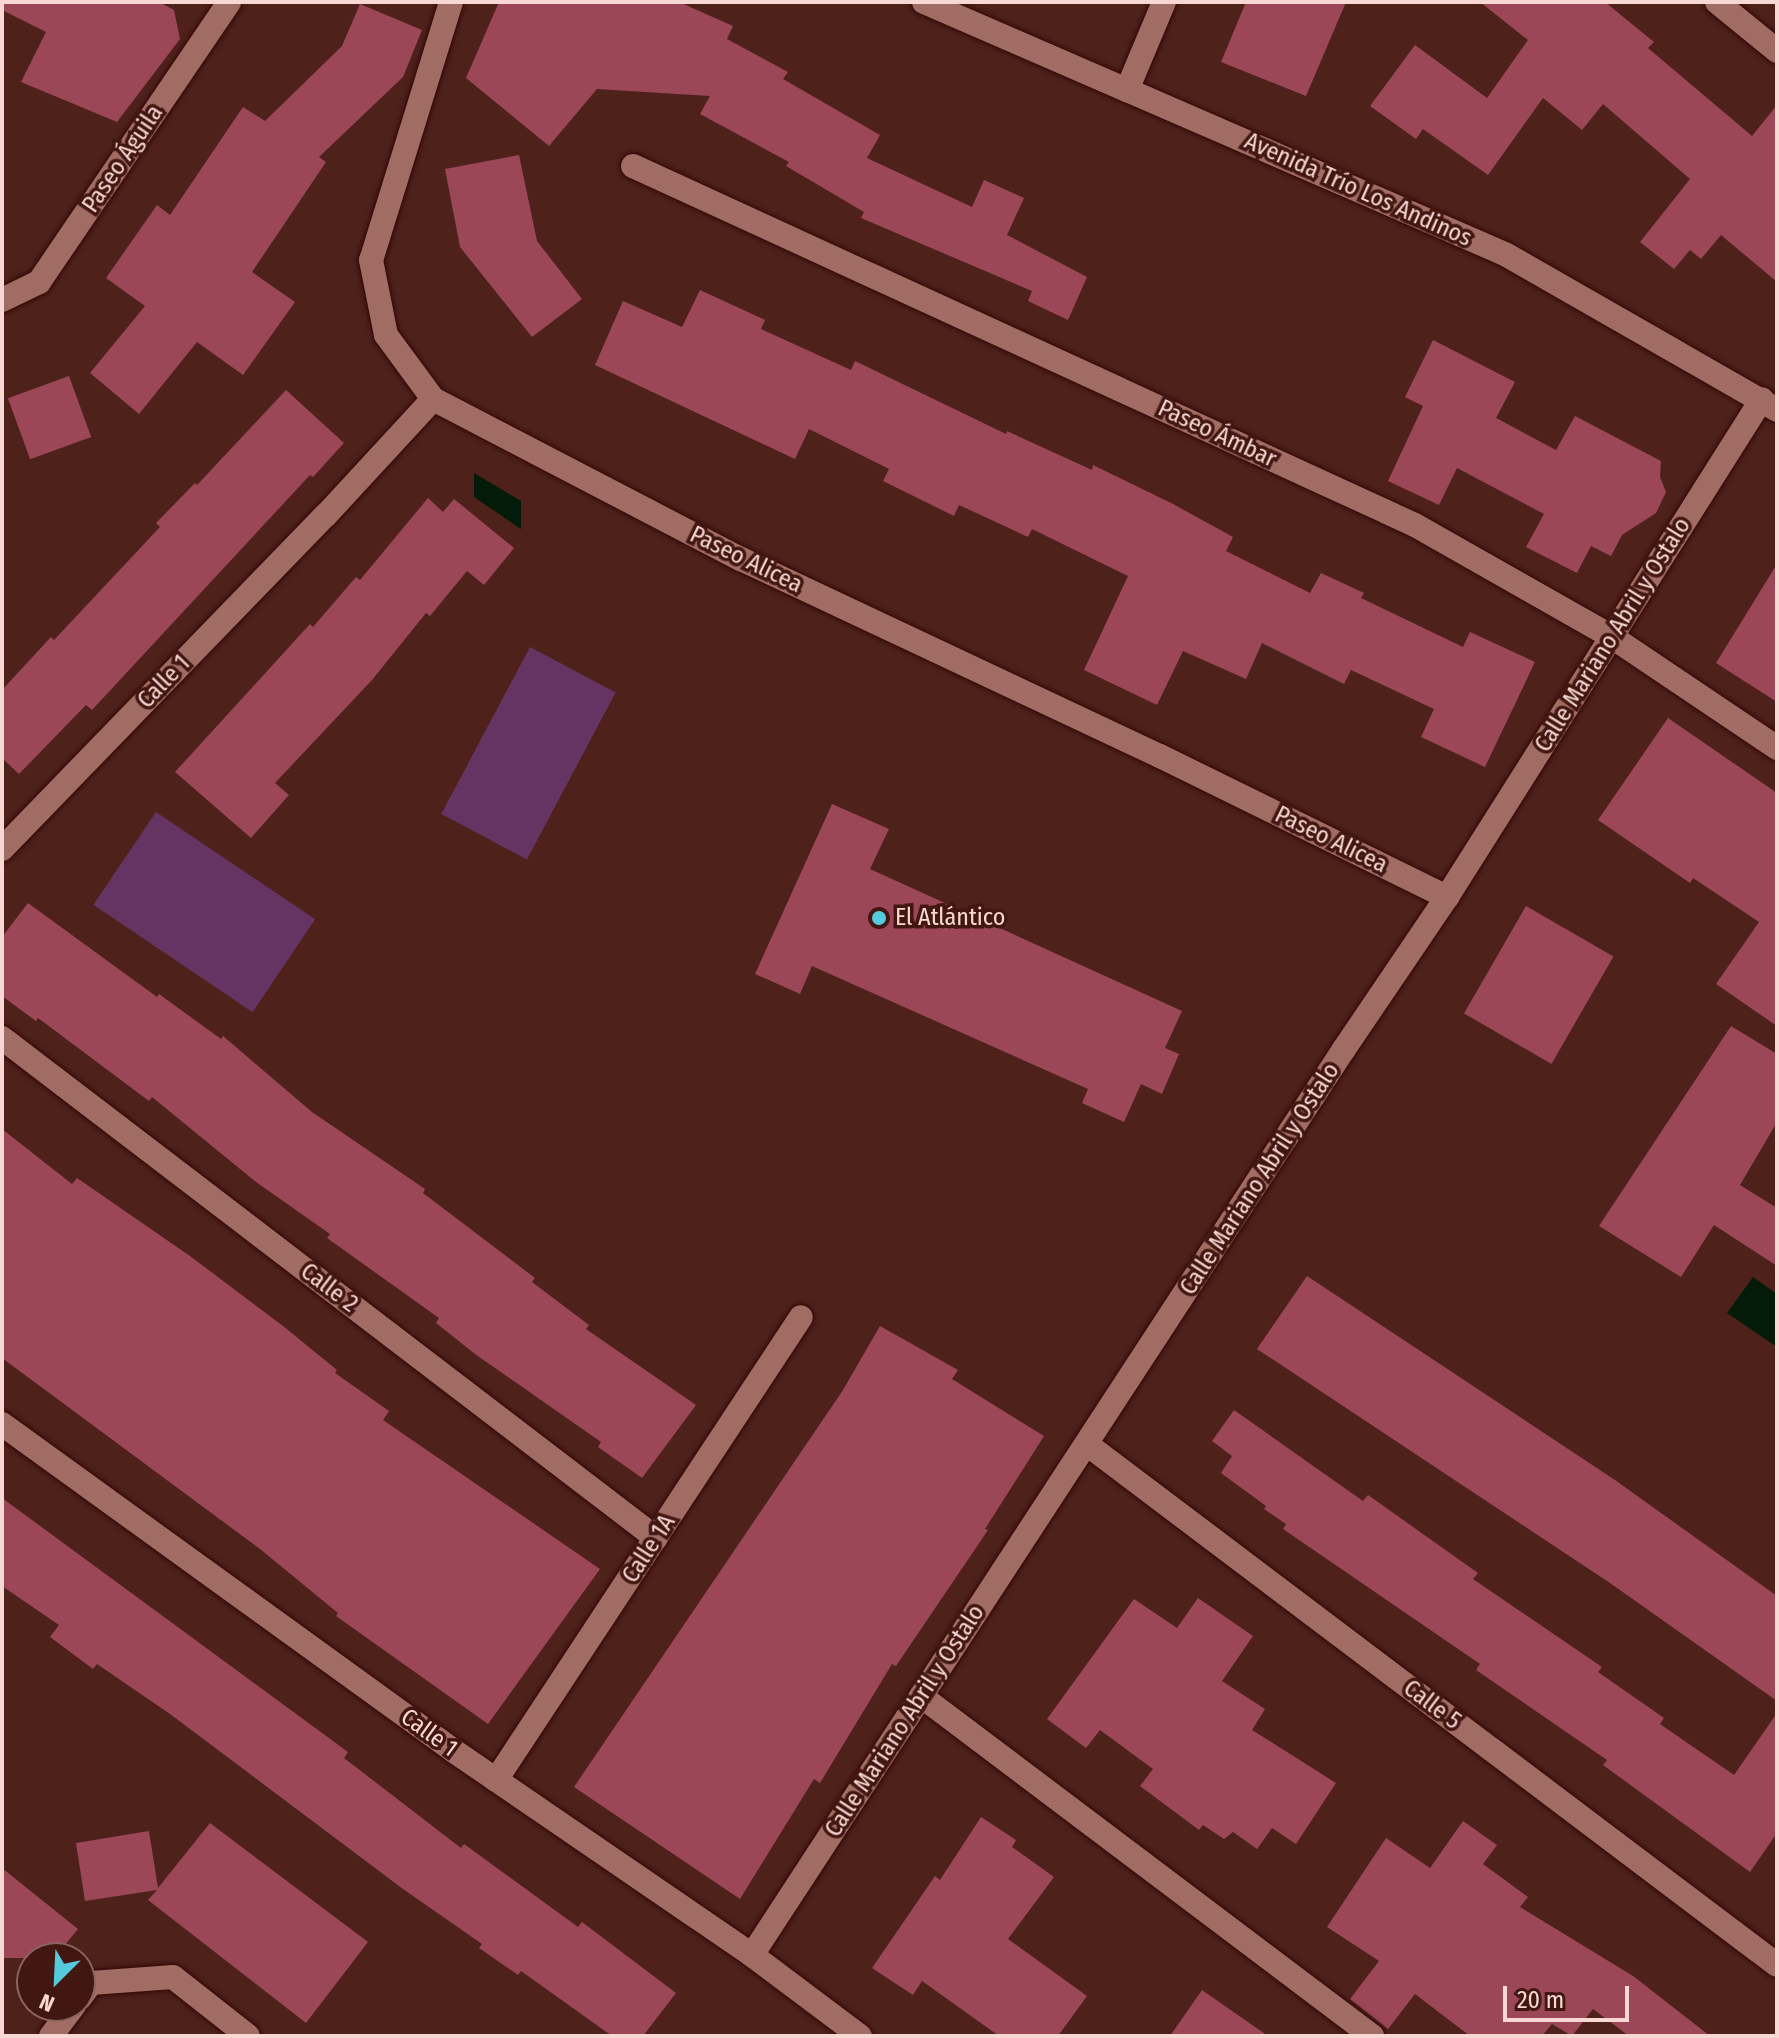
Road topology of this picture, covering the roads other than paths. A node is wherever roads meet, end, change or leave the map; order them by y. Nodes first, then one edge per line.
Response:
1 (229, 2) edge
2 (451, 2) edge
3 (924, 2) edge
4 (1164, 2) edge
5 (1717, 2) edge
6 (1777, 51) edge
7 (1127, 90) junction
8 (633, 166) dead end
9 (2, 300) edge
10 (433, 399) junction
11 (1770, 404) edge
12 (1612, 637) junction
13 (1777, 748) edge
14 (2, 849) edge
15 (1447, 897) junction
16 (2, 1038) edge
17 (801, 1317) dead end
18 (2, 1424) edge
19 (1088, 1445) junction
20 (656, 1538) junction
21 (921, 1696) junction
22 (496, 1780) junction
23 (752, 1955) junction
24 (1777, 1965) edge
25 (96, 1983) edge
26 (248, 2036) edge
27 (860, 2036) edge
28 (1372, 2036) edge

1 - 9 street, Paseo Águila
2 - 10 street, Paseo Alicea
3 - 7 street, Avenida Trío Los Andinos
4 - 7 street
5 - 6 street
7 - 11 street, Avenida Trío Los Andinos
8 - 12 street, Paseo Ámbar
10 - 14 street, Calle 1
10 - 15 street, Paseo Alicea
11 - 12 street, Calle Mariano Abril y Ostalo
12 - 13 street, Paseo Ámbar
12 - 15 street, Calle Mariano Abril y Ostalo
15 - 19 street, Calle Mariano Abril y Ostalo
16 - 20 street, Calle 2
17 - 20 street, Calle 1A
18 - 22 street, Calle 1
19 - 21 street, Calle Mariano Abril y Ostalo
19 - 24 street, Calle 5
20 - 22 street, Calle 1A
21 - 23 street, Calle Mariano Abril y Ostalo
21 - 28 street
22 - 23 street, Calle 1
23 - 27 street, Calle 1
25 - 26 street

